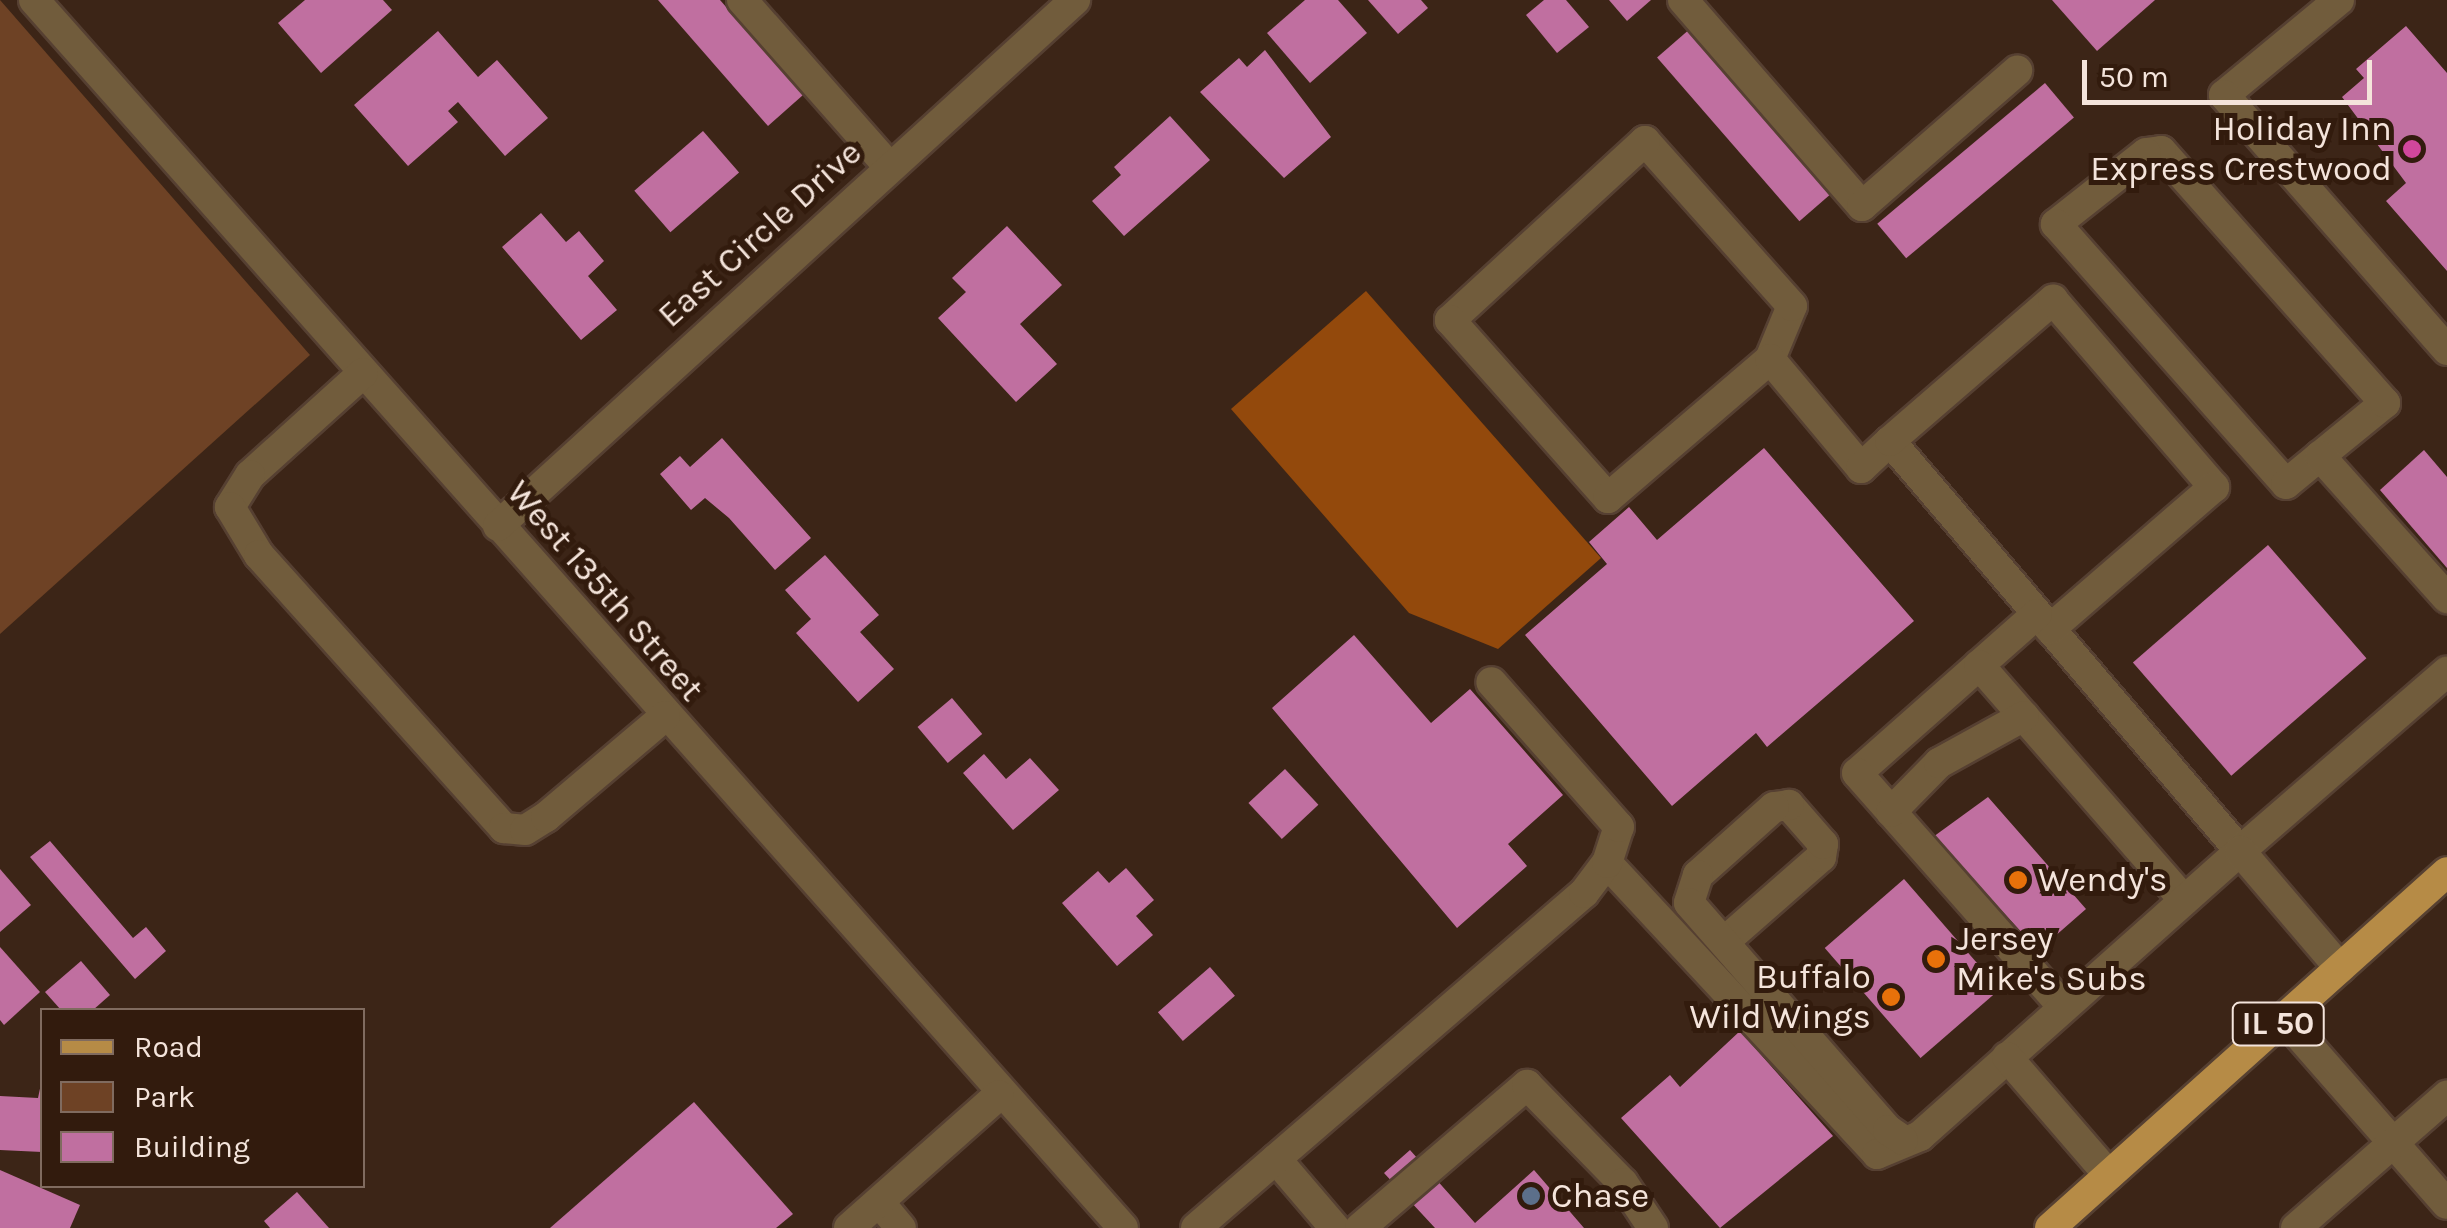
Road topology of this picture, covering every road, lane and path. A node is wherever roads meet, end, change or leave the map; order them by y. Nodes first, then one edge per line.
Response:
1 (34, 0) edge
2 (742, 0) edge
3 (1075, 0) edge
4 (1684, 0) edge
5 (2338, 0) edge
6 (2017, 71) dead end
7 (889, 167) junction
8 (2447, 350) edge
9 (1770, 358) junction
10 (363, 373) junction
11 (1890, 441) junction
12 (2320, 456) junction
13 (498, 526) junction
14 (2447, 598) edge
15 (2044, 621) junction
16 (1980, 665) junction
17 (2447, 672) edge
18 (1491, 682) dead end
19 (665, 716) junction
20 (2024, 716) junction
21 (1891, 812) junction
22 (2240, 851) junction
23 (1607, 863) junction
24 (2447, 872) edge
25 (2184, 900) junction
26 (1724, 942) junction
27 (2340, 968) junction
28 (2063, 1007) junction
29 (2284, 1018) junction
30 (2007, 1057) junction
31 (999, 1094) junction
32 (2447, 1096) edge
33 (1903, 1140) junction
34 (2393, 1143) junction
35 (1276, 1159) junction
36 (2109, 1175) junction
37 (878, 1202) junction
38 (2447, 1204) edge
39 (849, 1228) edge
40 (901, 1228) edge
41 (1124, 1228) edge
42 (1196, 1228) edge
43 (1335, 1228) edge
44 (1360, 1228) edge
45 (1654, 1228) edge
46 (2050, 1228) edge
47 (2296, 1228) edge

1 - 10 street, West 135th Street
2 - 7 street
3 - 7 street, East Circle Drive
4 - 6 street
5 - 8 street
7 - 13 street, East Circle Drive
9 - 9 street
9 - 11 street
10 - 13 street, West 135th Street
10 - 19 street
11 - 15 street
11 - 15 street
12 - 12 street
12 - 14 street
13 - 19 street, West 135th Street
15 - 16 street
15 - 22 street
16 - 20 street
16 - 21 street
17 - 22 street
18 - 23 street
19 - 31 street, West 135th Street
20 - 21 street
20 - 25 street
21 - 28 street
22 - 25 street
22 - 27 street
23 - 33 street
23 - 35 street
24 - 27 main road, IL 50
25 - 28 street
26 - 26 street
26 - 33 street
27 - 29 main road, IL 50
28 - 30 street
29 - 34 street
29 - 36 main road, IL 50
30 - 33 street
30 - 36 street
31 - 37 street
31 - 41 street, West 135th Street
32 - 34 street
34 - 38 street
34 - 47 street
35 - 42 street
35 - 43 street
36 - 46 main road, IL 50
37 - 39 street
37 - 40 street
44 - 45 street

